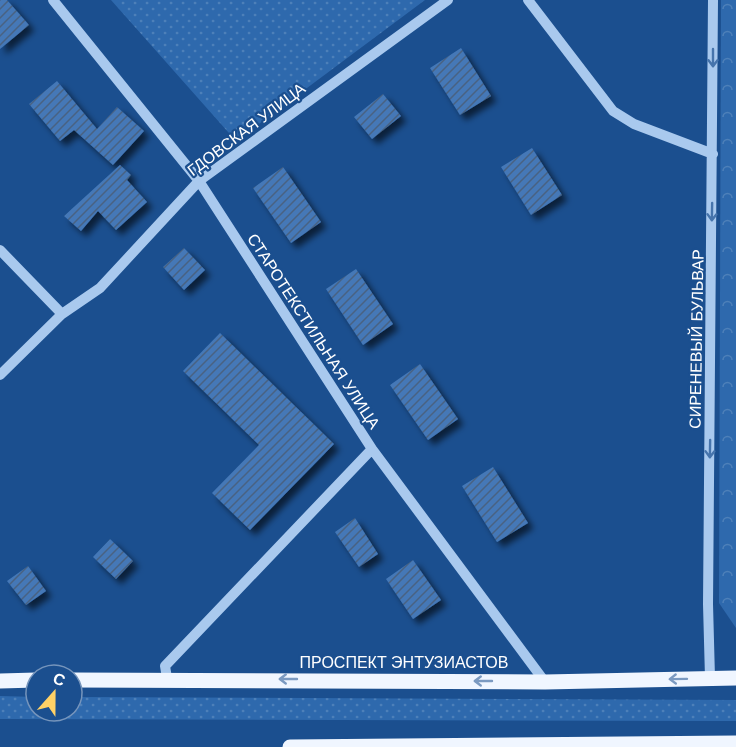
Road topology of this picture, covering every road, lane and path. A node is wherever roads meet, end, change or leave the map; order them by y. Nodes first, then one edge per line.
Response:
1 (53, 0) edge
2 (448, 0) edge
3 (528, 0) edge
4 (713, 0) edge
5 (713, 154) junction
6 (199, 181) junction
7 (0, 250) edge
8 (62, 314) junction
9 (0, 375) edge
10 (372, 449) junction
11 (167, 678) junction
12 (710, 678) junction
13 (736, 678) edge
14 (24, 680) edge
15 (84, 680) edge
16 (0, 681) edge
17 (545, 682) junction
18 (736, 743) edge
19 (467, 746) edge
20 (290, 747) edge

1 - 6 street, СТАРОТЕКСТИЛЬНАЯ УЛИЦА
2 - 6 street, ГДОВСКАЯ УЛИЦА
3 - 5 street
4 -> 5 street, СИРЕНЕВЫЙ БУЛЬВАР
5 -> 12 street, СИРЕНЕВЫЙ БУЛЬВАР
6 - 8 street, ГДОВСКАЯ УЛИЦА
6 - 10 street, СТАРОТЕКСТИЛЬНАЯ УЛИЦА
7 - 8 street
8 - 9 street, ГДОВСКАЯ УЛИЦА
10 - 11 street
10 - 17 street, СТАРОТЕКСТИЛЬНАЯ УЛИЦА
11 - 15 main road, ПРОСПЕКТ ЭНТУЗИАСТОВ
17 -> 11 main road, ПРОСПЕКТ ЭНТУЗИАСТОВ
12 - 13 main road, ПРОСПЕКТ ЭНТУЗИАСТОВ
12 -> 17 main road, ПРОСПЕКТ ЭНТУЗИАСТОВ
14 - 16 main road
18 - 19 main road
19 - 20 main road

